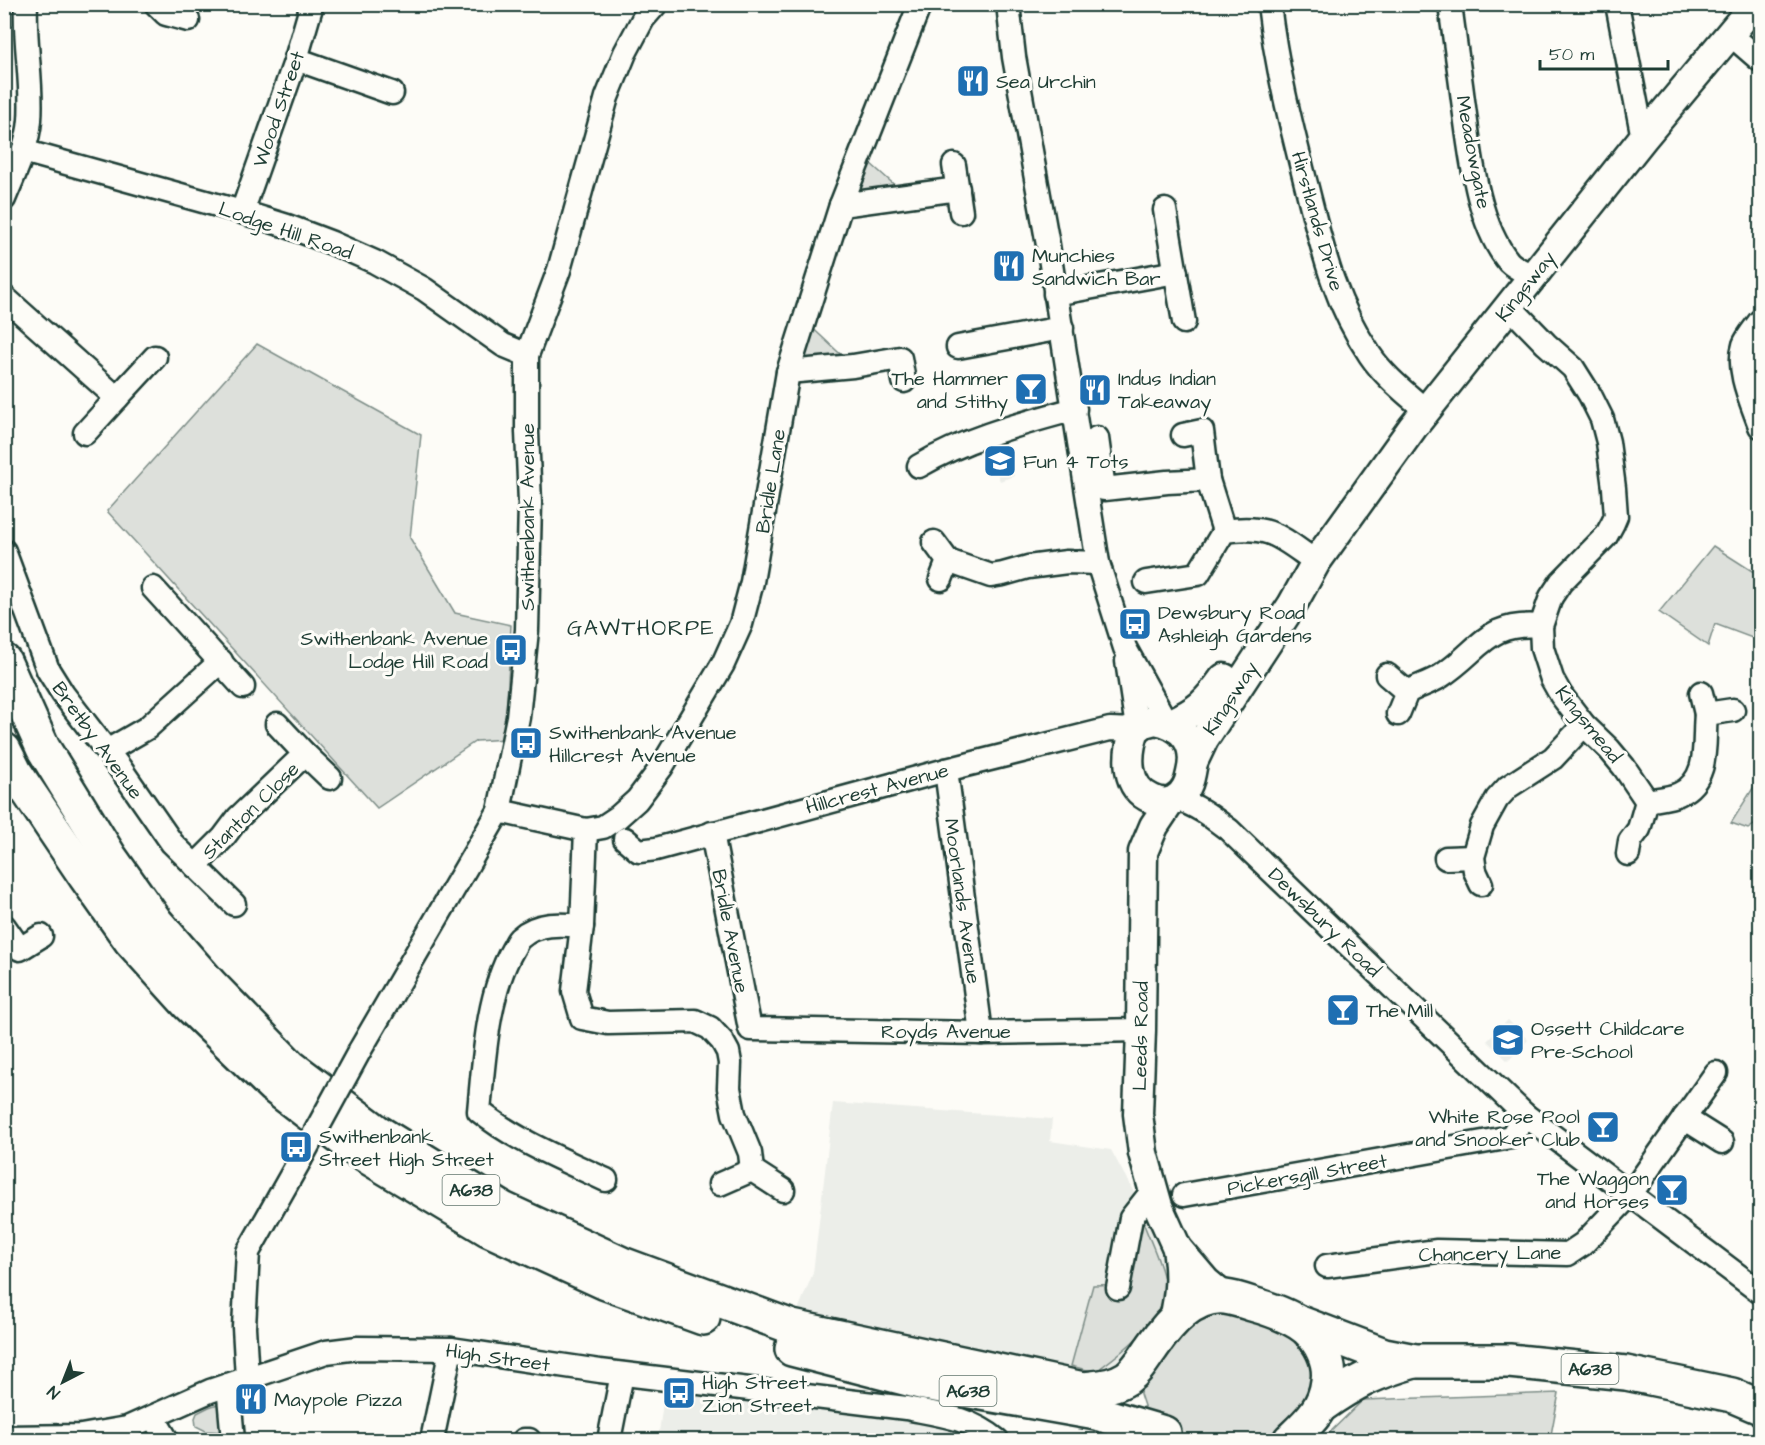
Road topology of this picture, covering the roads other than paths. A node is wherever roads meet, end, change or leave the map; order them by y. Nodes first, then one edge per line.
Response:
1 (26, 4) edge
2 (156, 4) edge
3 (312, 4) edge
4 (656, 4) edge
5 (920, 4) edge
6 (1008, 4) edge
7 (1269, 4) edge
8 (1450, 4) edge
9 (1617, 4) edge
10 (1755, 4) edge
11 (188, 20) dead end
12 (15, 27) edge
13 (1730, 34) junction
14 (296, 58) junction
15 (1761, 60) edge
16 (392, 92) dead end
17 (1643, 138) junction
18 (23, 151) junction
19 (954, 165) dead end
20 (958, 189) junction
21 (4, 199) edge
22 (841, 205) junction
23 (1165, 210) dead end
24 (242, 212) junction
25 (961, 212) dead end
26 (1176, 272) junction
27 (1532, 276) junction
28 (1055, 294) junction
29 (1510, 307) junction
30 (8, 309) edge
31 (1761, 321) edge
32 (1184, 322) dead end
33 (1062, 328) junction
34 (958, 347) dead end
35 (527, 355) junction
36 (155, 357) dead end
37 (788, 372) junction
38 (904, 381) dead end
39 (117, 398) junction
40 (1075, 409) junction
41 (1425, 410) junction
42 (1761, 426) edge
43 (85, 433) dead end
44 (1192, 433) dead end
45 (1097, 438) dead end
46 (919, 466) dead end
47 (1209, 480) junction
48 (1224, 531) junction
49 (934, 542) dead end
50 (4, 550) edge
51 (1098, 563) junction
52 (1311, 569) junction
53 (1146, 582) dead end
54 (153, 588) dead end
55 (1541, 626) junction
56 (1125, 648) junction
57 (4, 661) edge
58 (221, 661) junction
59 (1387, 675) dead end
60 (243, 687) dead end
61 (1407, 692) junction
62 (1733, 710) dead end
63 (1398, 714) dead end
64 (1168, 722) junction
65 (277, 724) dead end
66 (1584, 725) junction
67 (1136, 729) junction
68 (4, 750) edge
69 (107, 750) junction
70 (305, 754) junction
71 (1193, 763) junction
72 (946, 770) junction
73 (330, 778) dead end
74 (1135, 788) junction
75 (1173, 801) junction
76 (1647, 801) junction
77 (500, 811) junction
78 (586, 830) junction
79 (1229, 830) junction
80 (712, 833) junction
81 (625, 839) dead end
82 (1628, 854) dead end
83 (1473, 857) junction
84 (1446, 858) dead end
85 (195, 866) junction
86 (1142, 880) junction
87 (1481, 884) dead end
88 (234, 904) dead end
89 (4, 926) edge
90 (582, 926) junction
91 (41, 936) dead end
92 (750, 1029) joint
93 (1141, 1030) junction
94 (981, 1033) junction
95 (1716, 1073) dead end
96 (1525, 1115) junction
97 (1684, 1118) junction
98 (1722, 1142) dead end
99 (752, 1170) junction
100 (606, 1180) dead end
101 (720, 1184) dead end
102 (783, 1190) dead end
103 (1153, 1190) junction
104 (1184, 1195) dead end
105 (1630, 1195) junction
106 (1177, 1248) junction
107 (1327, 1266) dead end
108 (1118, 1288) dead end
109 (1761, 1292) edge
110 (1224, 1297) junction
111 (1174, 1319) junction
112 (1300, 1323) junction
113 (451, 1349) junction
114 (1145, 1359) junction
115 (1415, 1361) junction
116 (622, 1374) junction
117 (237, 1381) junction
118 (1322, 1405) junction
119 (1761, 1407) edge
120 (153, 1417) junction
121 (4, 1437) edge
122 (1168, 1437) edge
123 (81, 1438) edge
124 (167, 1440) edge
125 (233, 1440) edge
126 (432, 1440) edge
127 (524, 1440) edge
128 (529, 1440) edge
129 (609, 1440) edge
130 (997, 1440) edge
131 (1290, 1440) edge

1 - 12 street
2 - 11 street
3 - 14 street, Wood Street
4 - 35 street, Swithenbank Avenue
5 - 22 street, Bridle Lane
6 - 28 street
7 - 41 street, Hirstlands Drive
8 - 27 street, Meadowgate
9 - 17 street
10 - 13 main road, Kingsway
12 - 18 street
13 - 15 street
13 - 17 main road, Kingsway
14 - 16 street
14 - 24 street, Wood Street
17 - 27 main road, Kingsway
18 - 21 street
18 - 24 street, Lodge Hill Road
19 - 20 street
20 - 22 street
20 - 25 street
22 - 37 street, Bridle Lane
23 - 26 street
24 - 35 street, Lodge Hill Road
26 - 28 street
26 - 32 street
27 - 29 main road, Kingsway
28 - 33 street
29 - 41 main road, Kingsway
29 - 55 street, Kingsmead
30 - 39 street
31 - 42 street
33 - 34 street
33 - 40 street
35 - 77 street, Swithenbank Avenue
36 - 39 street
37 - 38 street
37 - 78 street, Bridle Lane
39 - 43 street
40 - 46 street
40 - 51 street
41 - 52 main road, Kingsway
44 - 47 street
45 - 47 street
47 - 48 street
48 - 52 street
48 - 53 street
49 - 51 street
50 - 69 street, Bretby Avenue
51 - 56 street
52 - 64 main road, Kingsway
52 - 71 main road, Kingsway
54 - 58 street
55 - 61 street
55 - 66 street, Kingsmead
56 - 64 street
56 - 67 street
57 - 114 highway, A638
58 - 60 street
58 - 69 street
59 - 61 street
61 - 63 street
62 - 76 street
64 - 67 main road
64 - 71 main road
65 - 70 street, Stanton Close
66 - 76 street, Kingsmead
66 - 83 street
67 - 72 street, Hillcrest Avenue
67 - 74 main road
68 - 122 highway, A638
69 - 85 street, Bretby Avenue
70 - 73 street, Stanton Close
70 - 85 street, Stanton Close
71 - 75 main road
71 - 79 street, Dewsbury Road
72 - 80 street, Hillcrest Avenue
72 - 94 street, Moorlands Avenue
74 - 75 main road
74 - 86 main road, Leeds Road
75 - 79 street, Dewsbury Road
75 - 86 main road, Leeds Road
76 - 82 street
77 - 78 street
77 - 117 street, Swithenbank Avenue, bridge
78 - 90 street
79 - 96 street, Dewsbury Road
80 - 81 street, Hillcrest Avenue
80 - 92 street, Bridle Avenue
83 - 84 street
83 - 87 street
85 - 88 street, Bretby Avenue
86 - 93 main road, Leeds Road
89 - 91 street
90 - 99 street
90 - 100 street
92 - 94 street, Royds Avenue
93 - 94 street, Royds Avenue
93 - 103 main road, Leeds Road
95 - 97 street, Chancery Lane
96 - 104 street, Pickersgill Street
96 - 105 street, Dewsbury Road
97 - 98 street
97 - 105 street, Chancery Lane
99 - 101 street
99 - 102 street
103 - 106 main road, Leeds Road
103 - 108 street
105 - 107 street, Chancery Lane
105 - 109 street, Dewsbury Road
106 - 110 main road, Leeds Road
106 - 111 main road, Leeds Road
110 - 111 highway, A638
110 - 112 highway, A638
111 - 114 highway, A638
112 - 115 highway, A638
112 - 118 highway, A638
113 - 116 street, High Street
113 - 117 street, High Street
113 - 126 street
114 - 122 highway, A638
115 - 118 highway, A638
115 - 119 highway, A638
116 - 129 street
116 - 130 street, High Street
117 - 120 street, High Street
117 - 125 street, Swithenbank Avenue
118 - 131 highway, A638
120 - 123 street, High Street
120 - 124 street
121 - 123 street, High Street
127 - 128 street

